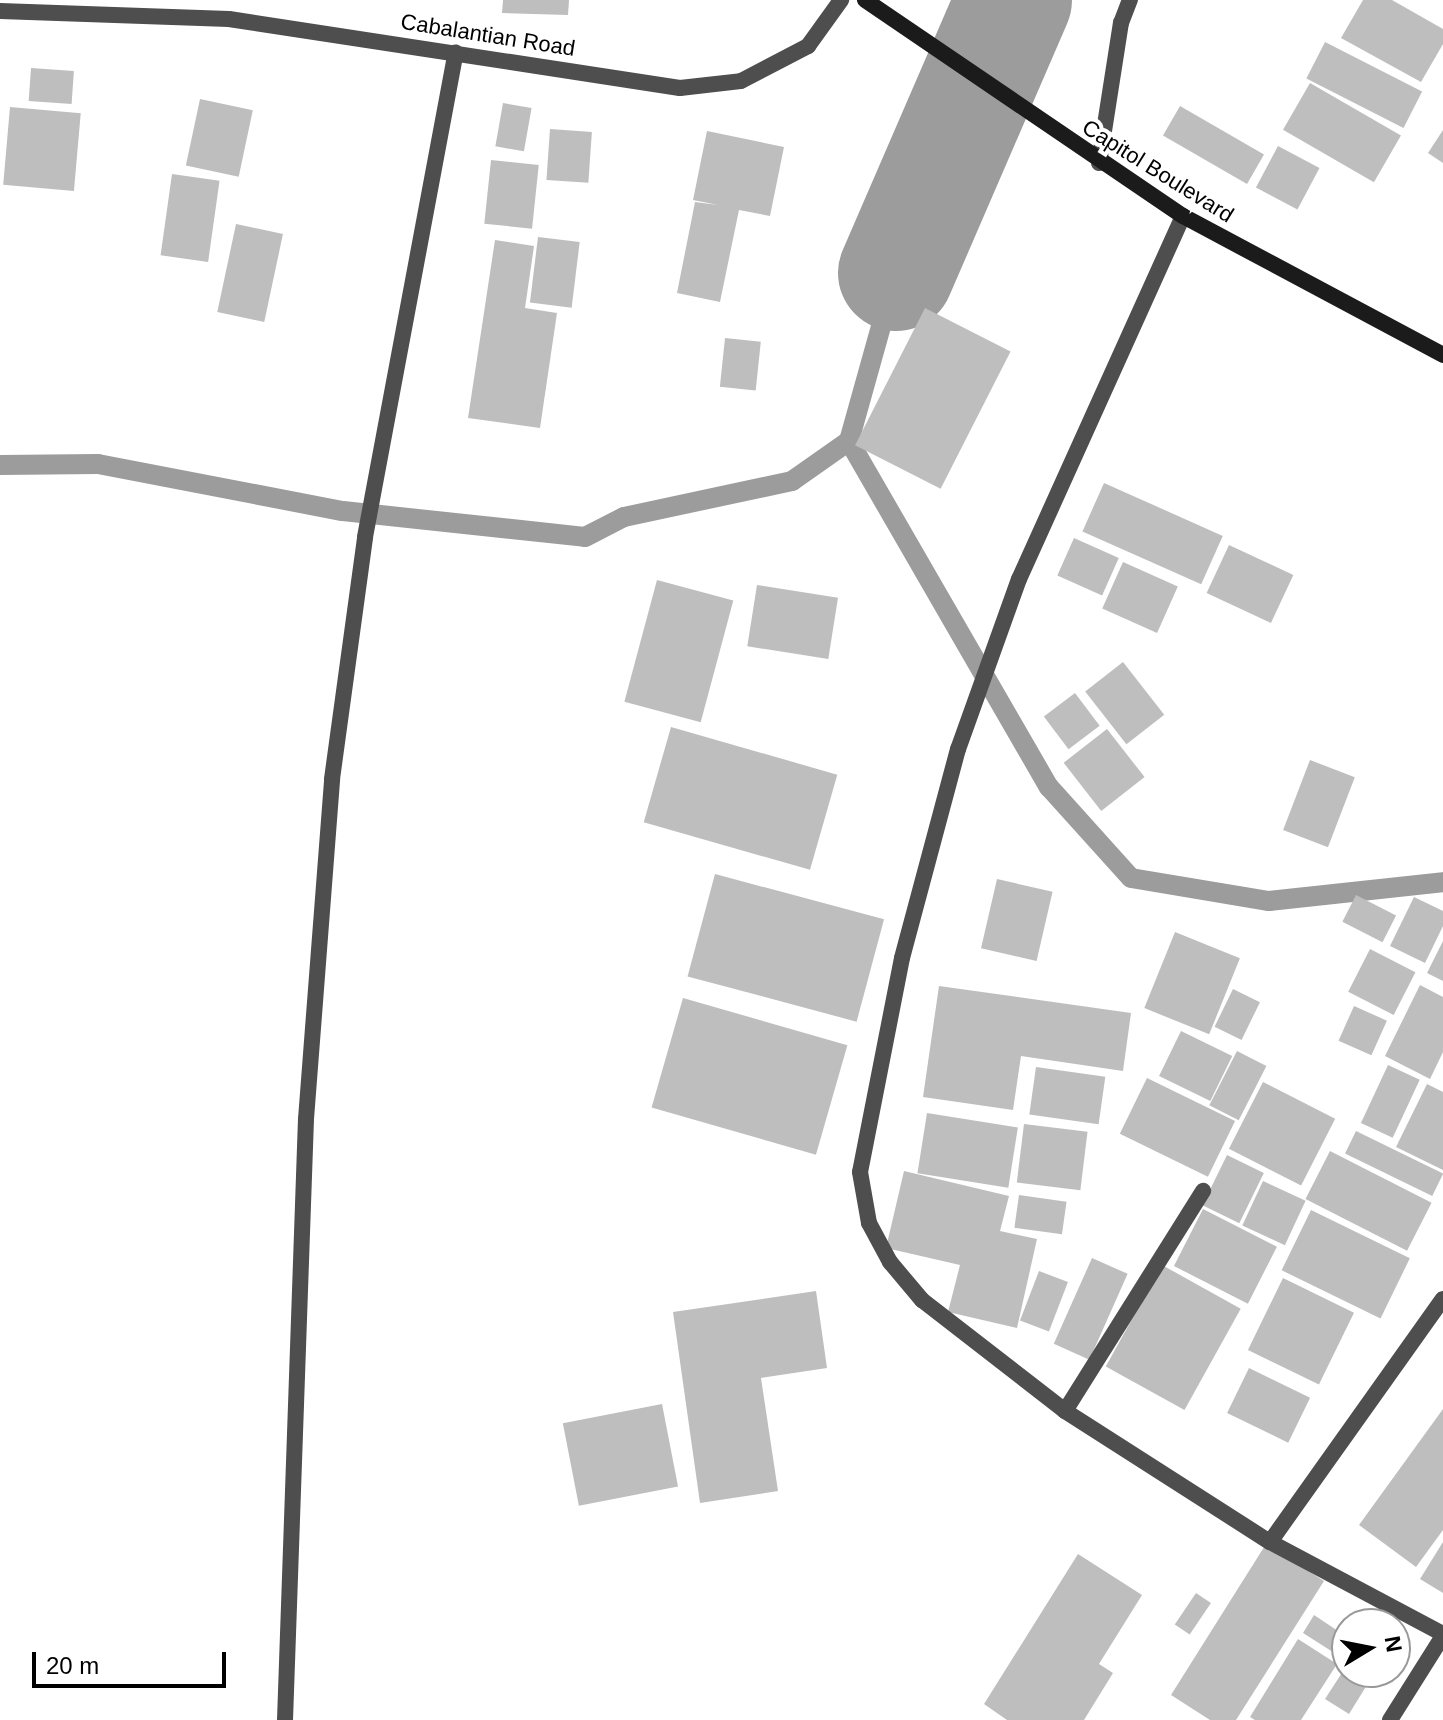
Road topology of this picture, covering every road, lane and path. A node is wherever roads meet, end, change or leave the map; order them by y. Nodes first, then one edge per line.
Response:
1 (841, 0) edge
2 (865, 0) edge
3 (1130, 0) edge
4 (0, 11) edge
5 (456, 52) junction
6 (1099, 163) junction
7 (1183, 216) junction
8 (1443, 355) edge
9 (1203, 1191) dead end
10 (1443, 1299) edge
11 (1065, 1411) junction
12 (1270, 1542) junction
13 (1443, 1635) edge
14 (285, 1720) edge
15 (1390, 1720) edge

1 - 5 street, Cabalantian Road
2 - 6 main road, Capitol Boulevard
3 - 6 street
4 - 5 street, Cabalantian Road
5 - 14 street
6 - 7 main road, Capitol Boulevard
7 - 8 main road, Capitol Boulevard
7 - 11 street
9 - 11 street
10 - 12 street
11 - 12 street
12 - 13 street
13 - 15 street

